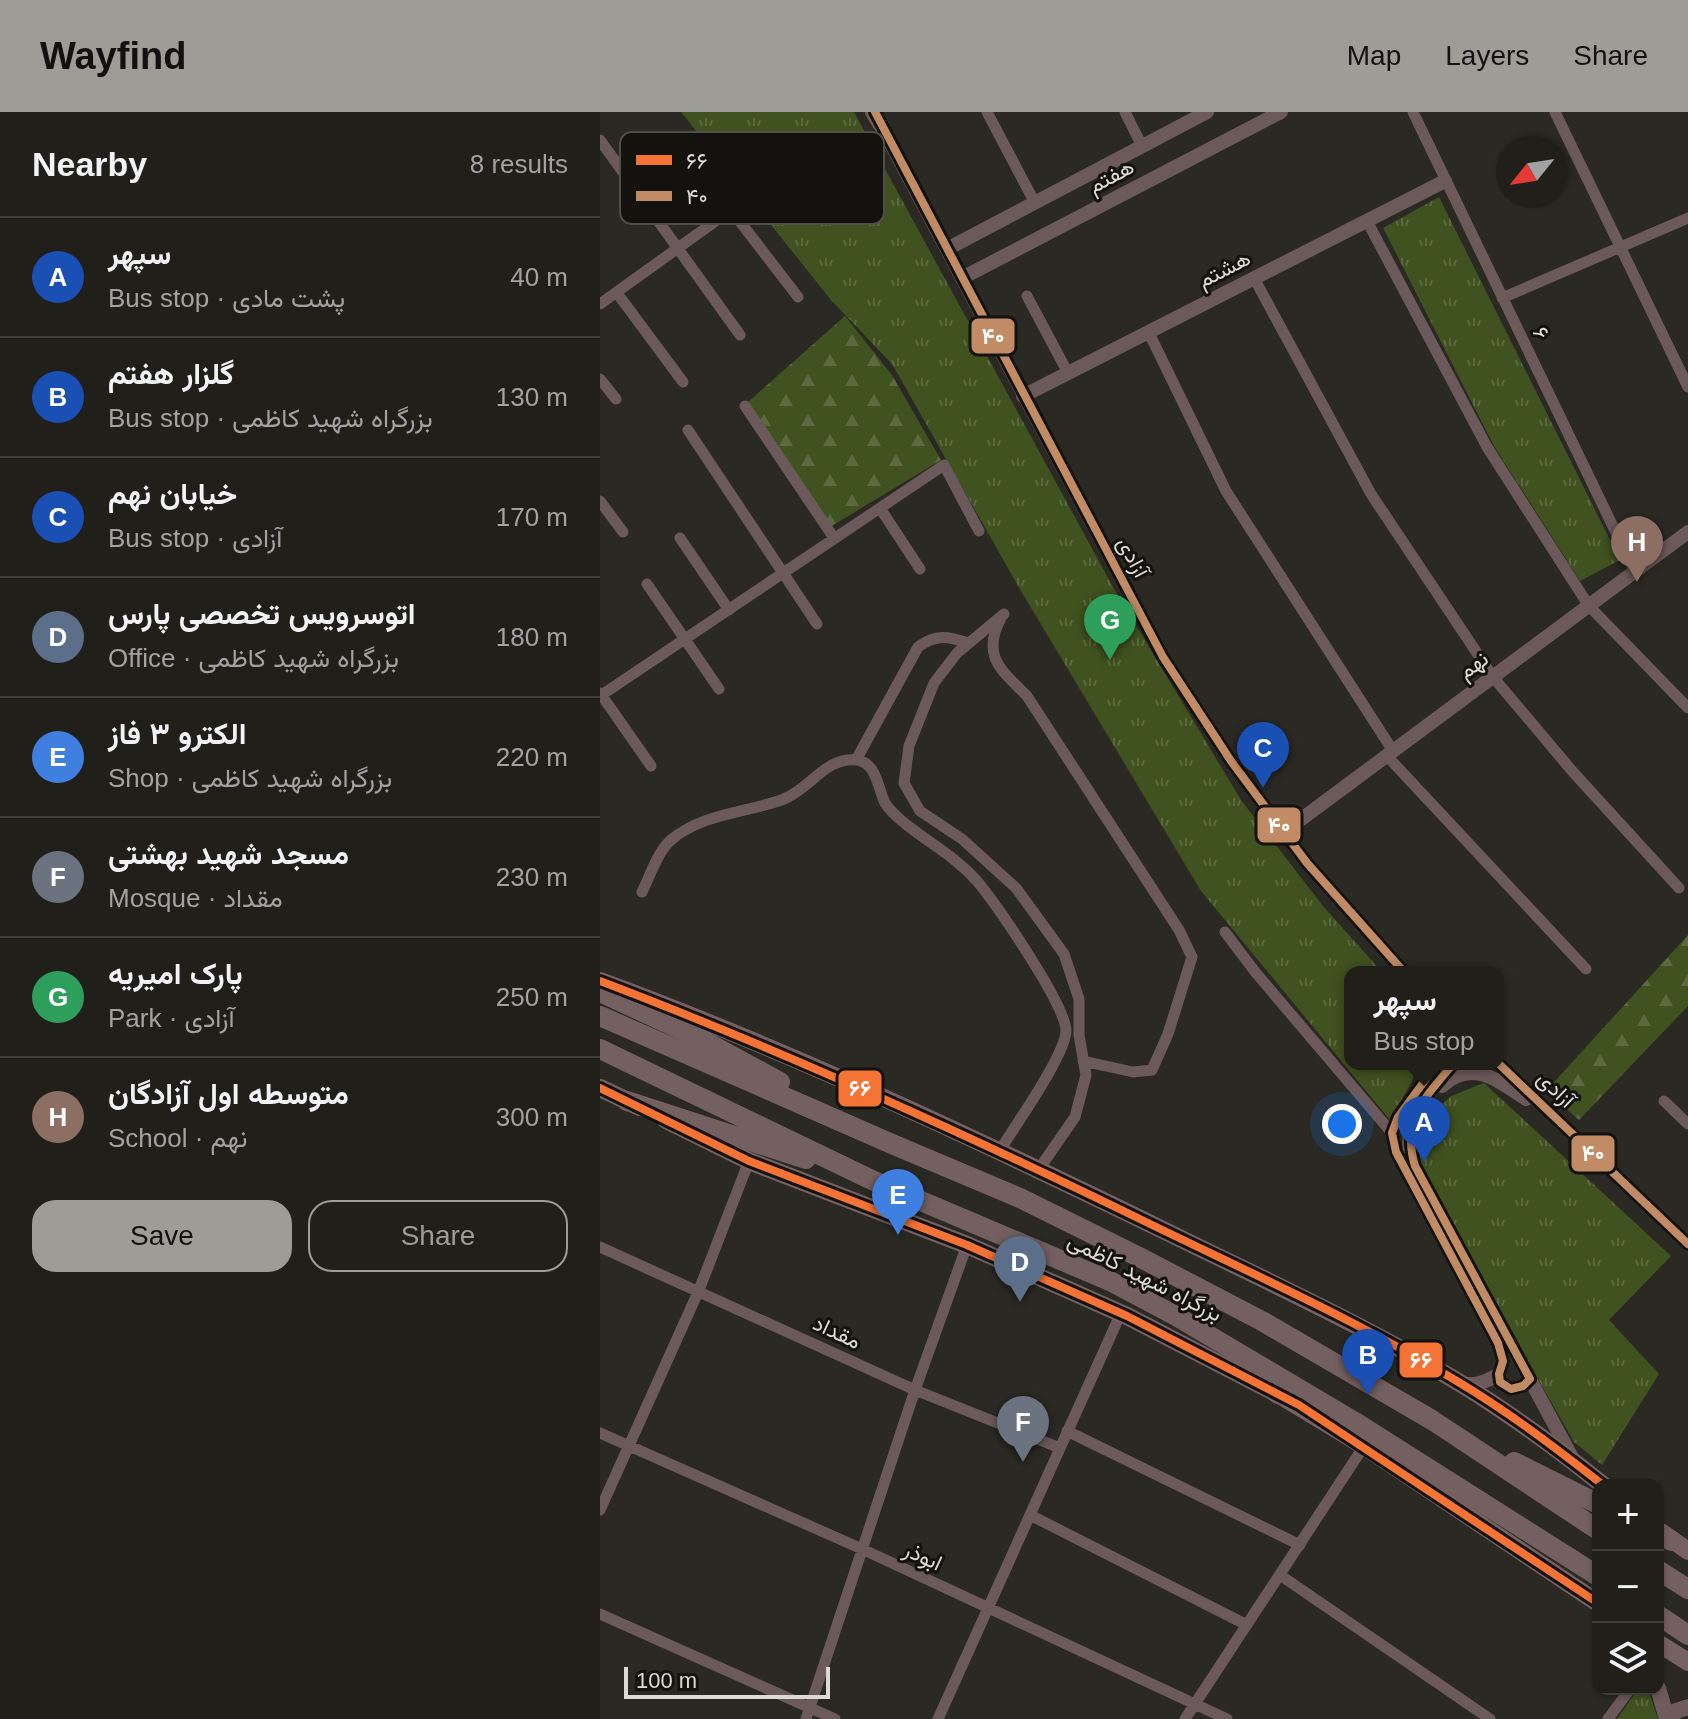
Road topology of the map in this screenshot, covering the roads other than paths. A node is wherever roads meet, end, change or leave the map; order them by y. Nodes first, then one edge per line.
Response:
1 (987, 112) edge
2 (1125, 112) edge
3 (1207, 112) edge
4 (1413, 112) edge
5 (1555, 112) edge
6 (1274, 114) edge
7 (876, 116) edge
8 (600, 140) edge
9 (1142, 146) junction
10 (620, 168) edge
11 (1445, 181) junction
12 (1035, 203) junction
13 (1688, 218) edge
14 (1367, 221) junction
15 (660, 224) edge
16 (712, 224) edge
17 (742, 224) edge
18 (1620, 247) junction
19 (947, 249) junction
20 (678, 250) junction
21 (962, 278) junction
22 (1254, 278) junction
23 (617, 293) junction
24 (1027, 296) dead end
25 (798, 297) dead end
26 (1502, 298) junction
27 (600, 304) edge
28 (1149, 333) junction
29 (740, 335) dead end
30 (1068, 373) junction
31 (600, 379) edge
32 (683, 382) dead end
33 (1688, 387) edge
34 (1023, 396) junction
35 (616, 399) dead end
36 (745, 406) dead end
37 (688, 430) dead end
38 (600, 501) edge
39 (880, 508) junction
40 (604, 515) edge
41 (979, 531) dead end
42 (623, 532) dead end
43 (1688, 532) edge
44 (680, 538) dead end
45 (834, 538) junction
46 (920, 569) dead end
47 (784, 572) junction
48 (1635, 572) junction
49 (647, 584) dead end
50 (1589, 606) junction
51 (729, 610) junction
52 (817, 624) dead end
53 (684, 640) junction
54 (968, 643) junction
55 (1493, 677) junction
56 (719, 689) dead end
57 (600, 694) edge
58 (1688, 708) edge
59 (1390, 754) junction
60 (856, 760) junction
61 (651, 766) dead end
62 (1284, 832) junction
63 (1679, 888) dead end
64 (642, 892) dead end
65 (1225, 932) dead end
66 (1396, 966) edge
67 (1586, 969) dead end
68 (600, 981) edge
69 (600, 992) edge
70 (600, 1016) edge
71 (600, 1049) edge
72 (1083, 1061) junction
73 (1504, 1069) edge
74 (1431, 1070) edge
75 (1449, 1070) edge
76 (600, 1088) edge
77 (627, 1101) junction
78 (1664, 1101) dead end
79 (1422, 1106) junction
80 (1551, 1115) junction
81 (1688, 1124) edge
82 (1392, 1133) junction
83 (1409, 1139) junction
84 (892, 1144) junction
85 (999, 1152) junction
86 (749, 1161) junction
87 (1039, 1169) junction
88 (874, 1181) junction
89 (1688, 1244) edge
90 (967, 1245) junction
91 (600, 1247) edge
92 (699, 1290) junction
93 (1121, 1313) junction
94 (1176, 1316) junction
95 (1499, 1374) junction
96 (1530, 1379) junction
97 (1461, 1383) junction
98 (915, 1390) junction
99 (1278, 1394) junction
100 (1432, 1420) junction
101 (1067, 1431) junction
102 (600, 1433) edge
103 (1364, 1446) junction
104 (629, 1447) junction
105 (1060, 1448) junction
106 (1575, 1463) junction
107 (1595, 1479) edge
108 (1592, 1501) edge
109 (600, 1510) edge
110 (1030, 1515) junction
111 (1592, 1526) edge
112 (1300, 1545) junction
113 (862, 1549) junction
114 (1592, 1572) edge
115 (1664, 1574) edge
116 (1280, 1575) junction
117 (1688, 1589) edge
118 (1592, 1599) edge
119 (989, 1609) junction
120 (600, 1614) edge
121 (1664, 1619) edge
122 (1247, 1625) junction
123 (1688, 1635) edge
124 (1664, 1647) edge
125 (1688, 1662) edge
126 (1626, 1695) edge
127 (1660, 1695) edge
128 (1195, 1705) junction
129 (810, 1706) junction
130 (1688, 1707) edge
131 (806, 1719) edge
132 (835, 1719) edge
133 (938, 1719) edge
134 (1185, 1719) edge
135 (1227, 1719) edge
136 (1490, 1719) edge
137 (1608, 1719) edge
138 (1669, 1719) edge

1 - 12 street
2 - 9 street
3 - 9 street, هفتم
4 - 11 street, ۶
5 - 18 street
6 - 21 street, هفتم
7 - 19 street, آزادی
8 - 10 street
9 - 12 street, هفتم
11 - 14 street, هشتم
11 - 26 street, ۶
12 - 19 street, هفتم
13 - 18 street
14 - 22 street, هشتم
14 - 50 street
15 - 20 street
16 - 20 street
17 - 25 street
18 - 26 street
18 - 33 street
19 - 21 street, آزادی
20 - 23 street
20 - 29 street
21 - 34 street, آزادی
22 - 28 street, هشتم
22 - 55 street
23 - 27 street
23 - 32 street
24 - 30 street
26 - 48 street, ۶
28 - 30 street, هشتم
28 - 59 street
30 - 34 street, هشتم
31 - 35 street
34 - 62 street, آزادی
36 - 45 street
37 - 47 street
38 - 40 street
39 - 41 street
39 - 45 street
39 - 46 street
40 - 42 street
43 - 48 street, نهم
44 - 51 street
45 - 47 street
47 - 51 street
47 - 52 street
48 - 50 street, نهم
49 - 53 street
50 - 55 street, نهم
50 - 58 street
51 - 53 street
53 - 56 street
53 - 57 street
54 - 60 street
54 - 72 street
54 - 72 street
55 - 59 street, نهم
55 - 63 street
57 - 61 street
59 - 62 street, نهم
59 - 67 street
60 - 64 street
60 - 85 street
62 - 66 street, آزادی
65 - 82 street
68 - 85 main road
69 - 84 highway
70 - 84 highway, بزرگراه شهید کاظمی
71 - 88 highway, بزرگراه شهید کاظمی
72 - 87 street
73 - 80 street, آزادی
74 - 82 street
75 - 79 street
76 - 77 main road, بزرگراه شهید کاظمی
77 - 86 main road, بزرگراه شهید کاظمی
77 - 88 highway
78 - 81 street
79 - 80 street
79 - 83 street
80 - 89 street, آزادی
82 - 83 street
82 - 95 street
83 - 96 street
84 - 100 highway, بزرگراه شهید کاظمی
85 - 87 main road
86 - 90 main road, بزرگراه شهید کاظمی
86 - 92 street
87 - 97 main road
88 - 94 highway, بزرگراه شهید کاظمی
90 - 93 main road, بزرگراه شهید کاظمی
90 - 98 street
91 - 92 street, مقداد
92 - 98 street, مقداد
92 - 104 street
93 - 99 main road, بزرگراه شهید کاظمی
93 - 101 street
94 - 99 highway
94 - 114 highway, بزرگراه شهید کاظمی
95 - 96 street
95 - 97 street
96 - 106 street
97 - 106 main road
98 - 105 street, مقداد
98 - 113 street
99 - 103 main road, بزرگراه شهید کاظمی
100 - 108 highway
100 - 111 highway, بزرگراه شهید کاظمی
101 - 105 street
101 - 112 street
102 - 104 street, ابوذر
103 - 112 street
103 - 118 main road, بزرگراه شهید کاظمی
104 - 109 street
104 - 113 street, ابوذر
105 - 110 street
106 - 107 main road
110 - 119 street
110 - 122 street
112 - 116 street
113 - 119 street, ابوذر
113 - 129 street
115 - 117 highway
116 - 122 street
116 - 136 street
119 - 128 street, ابوذر
119 - 133 street
120 - 129 street
121 - 123 highway
122 - 128 street
124 - 125 main road
126 - 137 street
127 - 138 main road
128 - 134 street
128 - 135 street, ابوذر
129 - 131 street
129 - 132 street
130 - 138 main road

